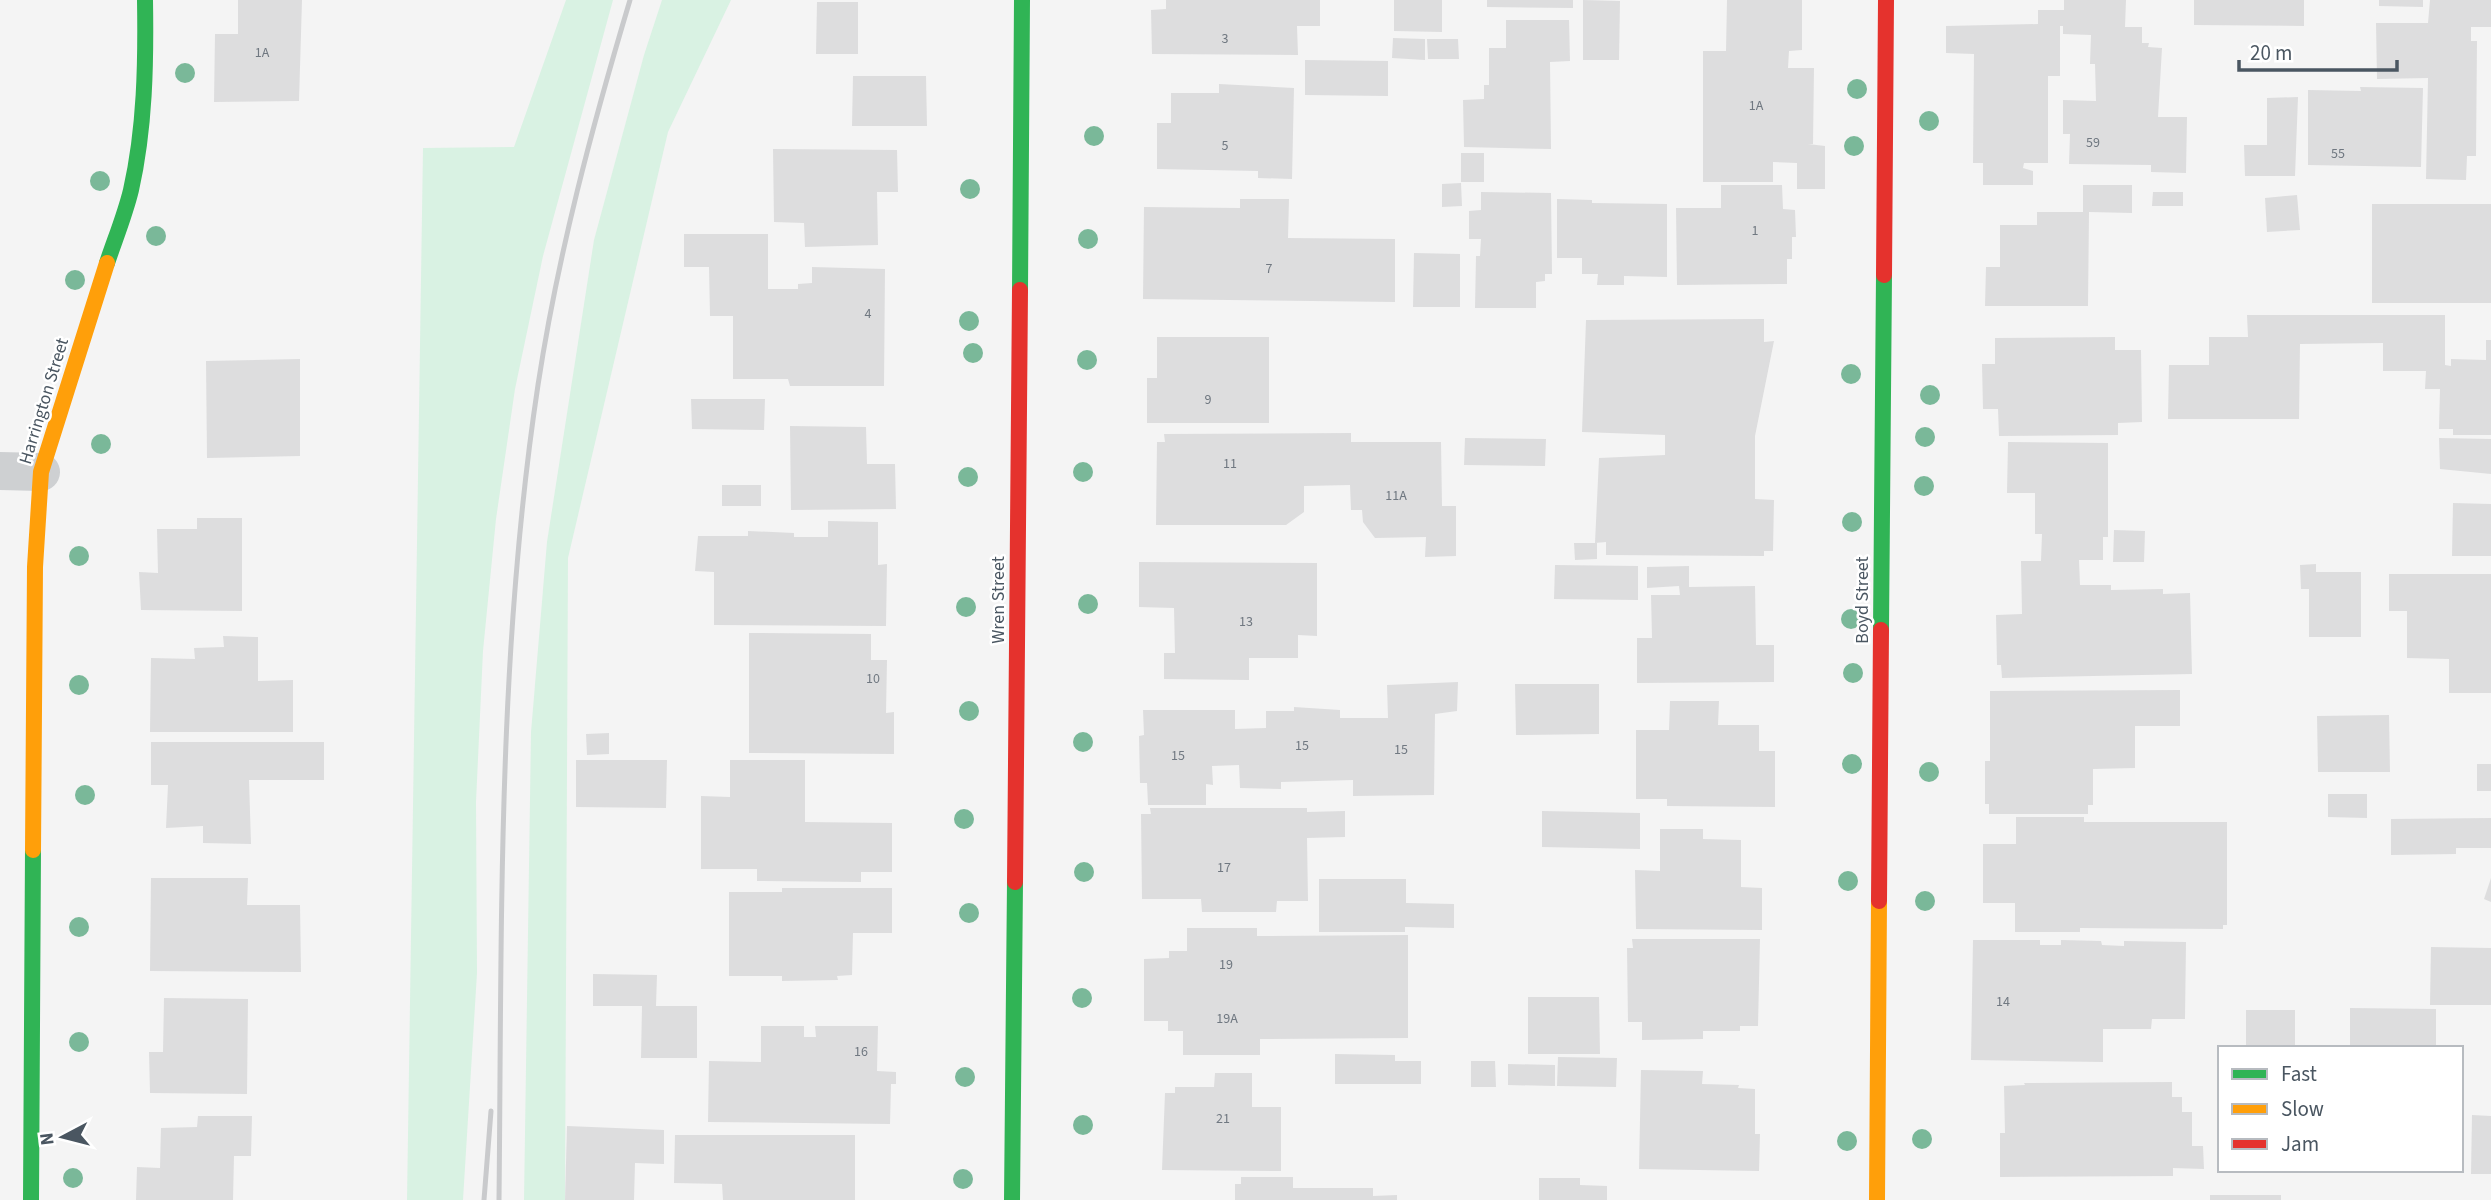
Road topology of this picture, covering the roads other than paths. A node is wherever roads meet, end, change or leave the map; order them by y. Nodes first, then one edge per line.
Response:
1 (145, 0) edge
2 (1022, 0) edge
3 (1886, 0) edge
4 (0, 471) edge
5 (41, 472) junction
6 (31, 1200) edge
7 (1012, 1200) edge
8 (1877, 1200) edge

1 - 5 street, Harrington Street
2 - 7 street, Wren Street
3 - 8 street, Boyd Street
4 - 5 street
5 - 6 street, Harrington Street

